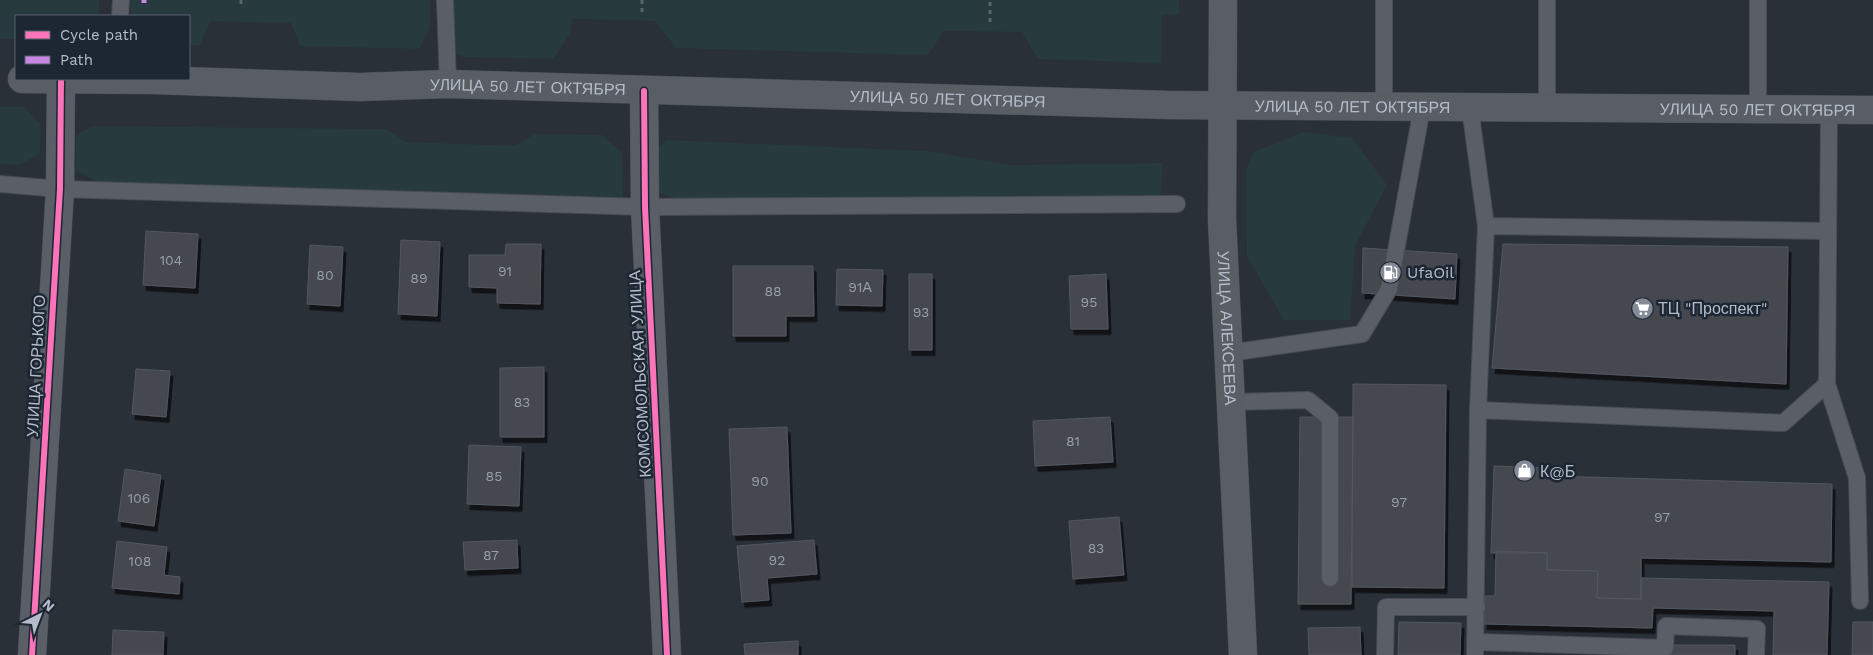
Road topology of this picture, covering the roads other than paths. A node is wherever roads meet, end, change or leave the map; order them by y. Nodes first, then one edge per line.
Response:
1 (121, 0) edge
2 (445, 0) edge
3 (1223, 0) edge
4 (1384, 0) edge
5 (1546, 0) edge
6 (1758, 0) edge
7 (120, 15) edge
8 (0, 78) edge
9 (15, 79) edge
10 (61, 80) edge
11 (145, 80) edge
12 (448, 84) junction
13 (644, 91) junction
14 (1223, 105) junction
15 (1384, 107) junction
16 (1422, 108) junction
17 (1470, 108) junction
18 (1547, 109) junction
19 (1758, 110) junction
20 (1829, 110) junction
21 (1873, 110) edge
22 (0, 184) edge
23 (60, 189) junction
24 (1177, 204) dead end
25 (645, 207) junction
26 (1486, 226) junction
27 (1828, 231) junction
28 (1229, 353) junction
29 (1828, 384) junction
30 (1231, 402) junction
31 (1478, 410) junction
32 (1330, 578) dead end
33 (1860, 600) dead end
34 (1477, 607) junction
35 (1476, 648) edge
36 (1575, 650) edge
37 (1665, 652) edge
38 (32, 655) edge
39 (667, 655) edge
40 (1243, 655) edge
41 (1385, 655) edge
42 (1756, 655) edge

1 - 7 lane
2 - 12 lane
3 - 14 main road, УЛИЦА АЛЕКСЕЕВА
4 - 15 lane
5 - 18 lane
6 - 19 lane
8 - 9 main road
10 - 23 street, УЛИЦА ГОРЬКОГО
11 - 12 main road, УЛИЦА 50 ЛЕТ ОКТЯБРЯ
12 - 13 main road, УЛИЦА 50 ЛЕТ ОКТЯБРЯ
13 - 14 main road, УЛИЦА 50 ЛЕТ ОКТЯБРЯ
13 - 25 street, КОМСОМОЛЬСКАЯ УЛИЦА
14 - 15 main road, УЛИЦА 50 ЛЕТ ОКТЯБРЯ
14 - 28 main road, УЛИЦА АЛЕКСЕЕВА
15 - 16 main road, УЛИЦА 50 ЛЕТ ОКТЯБРЯ
16 - 17 main road, УЛИЦА 50 ЛЕТ ОКТЯБРЯ
16 - 28 lane
17 - 18 main road, УЛИЦА 50 ЛЕТ ОКТЯБРЯ
17 - 26 lane
18 - 19 main road, УЛИЦА 50 ЛЕТ ОКТЯБРЯ
19 - 20 main road, УЛИЦА 50 ЛЕТ ОКТЯБРЯ
20 - 21 main road, УЛИЦА 50 ЛЕТ ОКТЯБРЯ
20 - 27 lane
22 - 23 lane
23 - 25 lane
23 - 38 street, УЛИЦА ГОРЬКОГО
24 - 25 lane
25 - 39 street, КОМСОМОЛЬСКАЯ УЛИЦА
26 - 27 lane
26 - 31 lane
27 - 29 lane
28 - 30 main road, УЛИЦА АЛЕКСЕЕВА
29 - 31 lane
29 - 33 lane
30 - 32 lane
30 - 40 main road, УЛИЦА АЛЕКСЕЕВА
31 - 34 lane
34 - 35 lane
34 - 41 lane
35 - 36 lane
36 - 37 lane
37 - 42 lane

